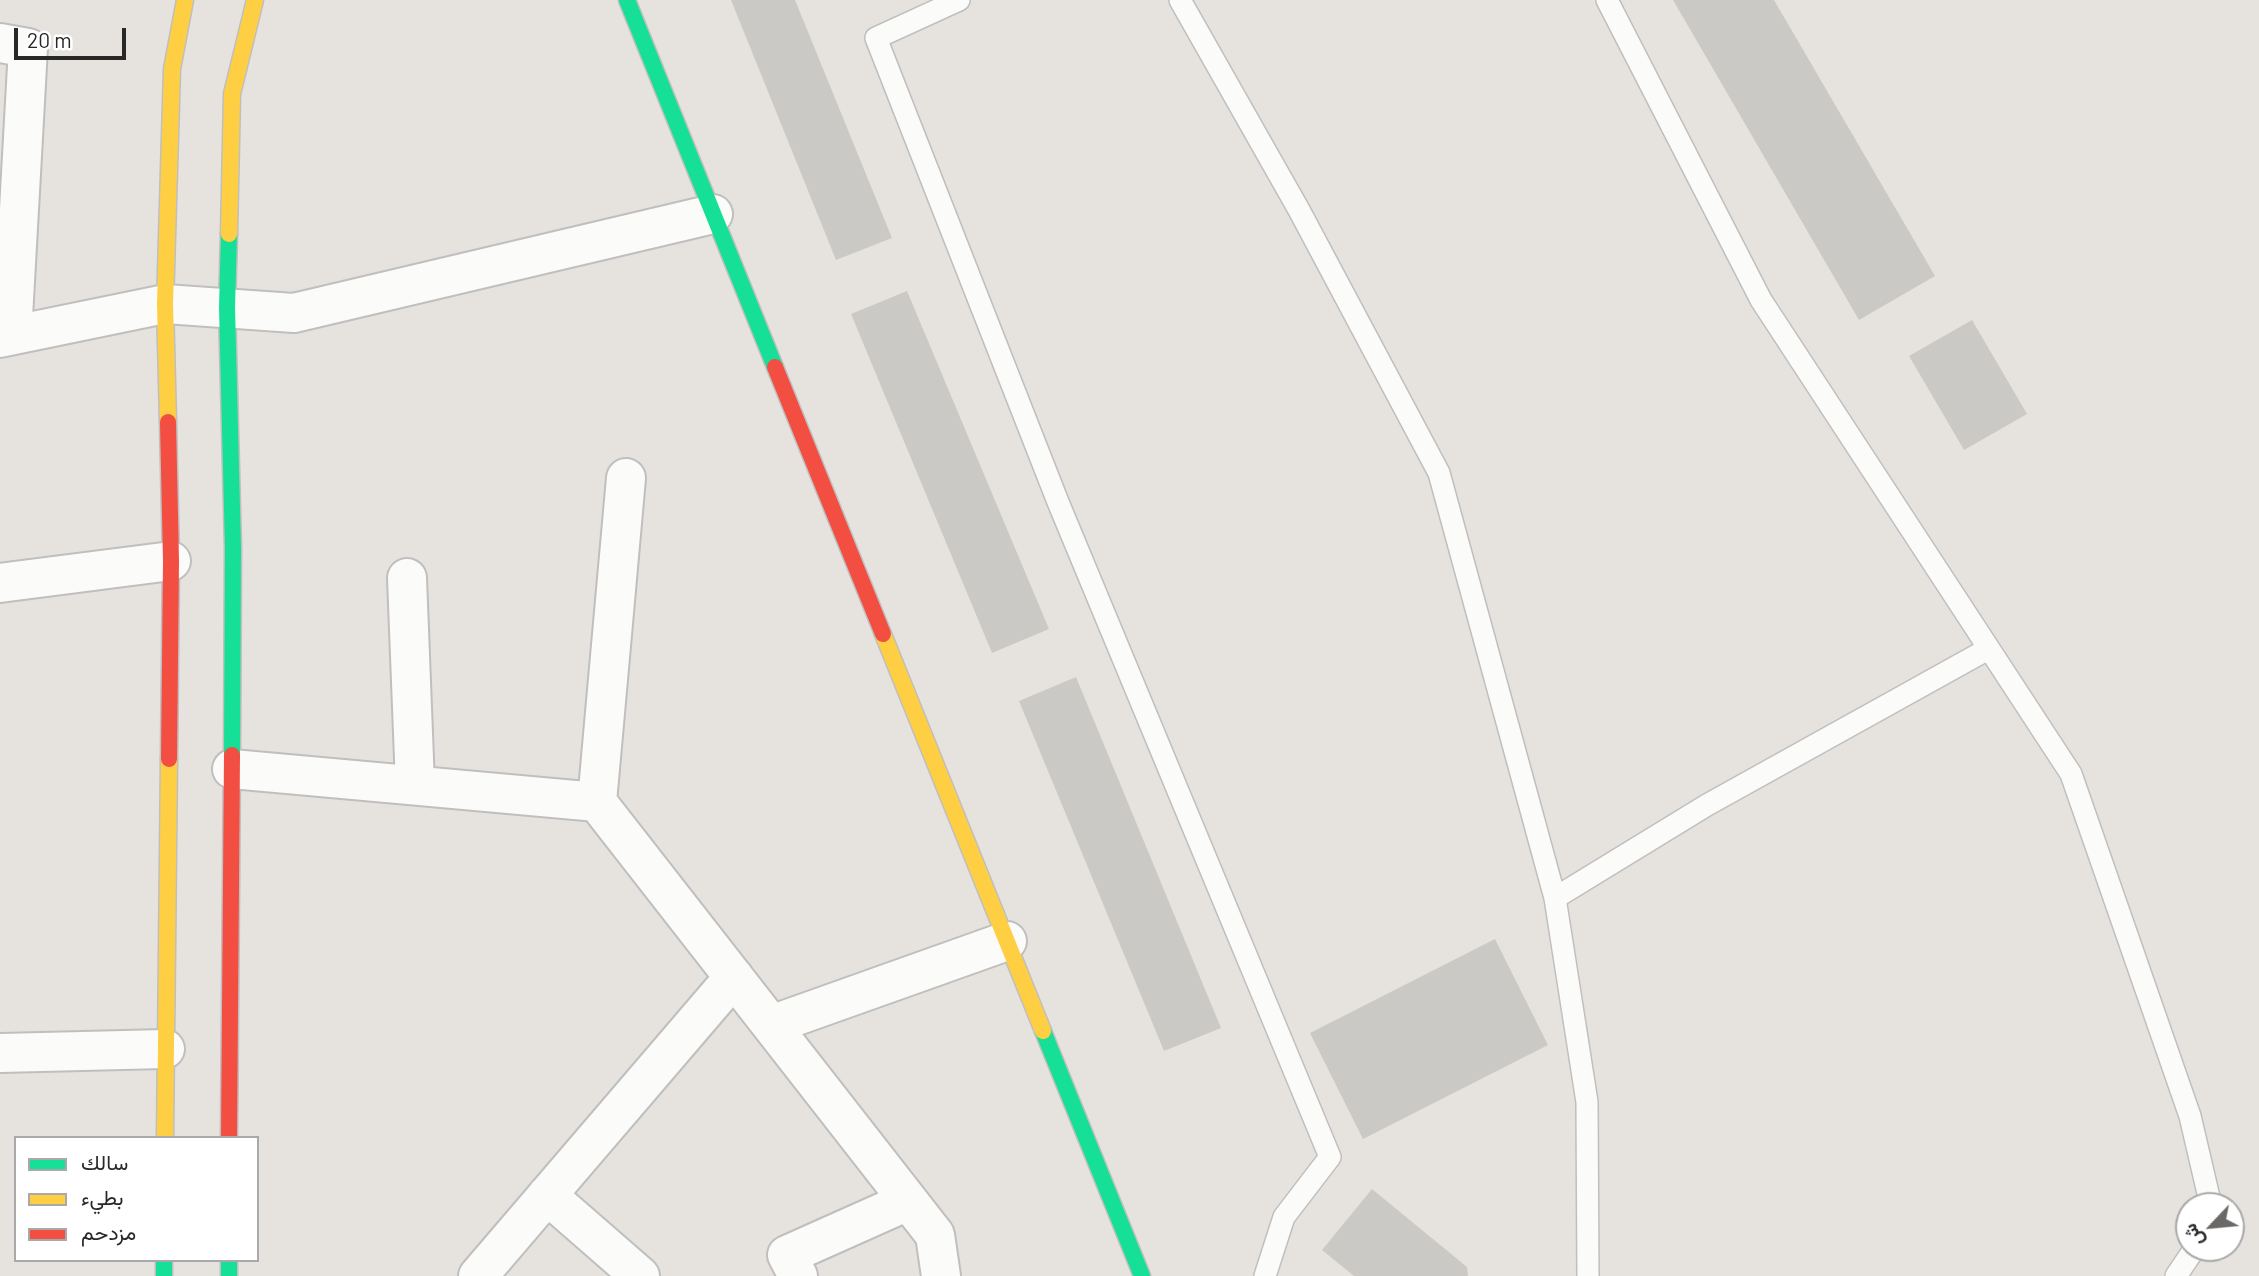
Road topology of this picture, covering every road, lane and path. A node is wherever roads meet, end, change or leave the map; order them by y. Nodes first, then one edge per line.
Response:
1 (185, 0) edge
2 (255, 0) edge
3 (627, 0) edge
4 (958, 0) edge
5 (1180, 0) edge
6 (1607, 0) edge
7 (0, 43) edge
8 (713, 214) junction
9 (165, 304) junction
10 (227, 307) junction
11 (6, 337) edge
12 (626, 478) dead end
13 (171, 561) junction
14 (407, 578) dead end
15 (0, 583) edge
16 (1988, 649) junction
17 (232, 769) junction
18 (415, 786) junction
19 (597, 802) junction
20 (1555, 898) junction
21 (1007, 941) junction
22 (734, 977) junction
23 (771, 1025) junction
24 (165, 1049) junction
25 (0, 1053) edge
26 (165, 1136) edge
27 (229, 1136) edge
28 (2208, 1192) edge
29 (547, 1195) junction
30 (908, 1201) junction
31 (478, 1276) edge
32 (640, 1276) edge
33 (798, 1276) edge
34 (941, 1276) edge
35 (1142, 1276) edge
36 (1265, 1276) edge
37 (1588, 1276) edge

1 - 9 street
2 - 10 street
3 - 8 street
4 - 36 lane
5 - 20 lane
6 - 16 lane
7 - 11 street
8 - 10 street
8 - 21 street
9 - 10 street
9 - 11 street
9 - 13 street
10 - 17 street
12 - 19 street
13 - 15 street
13 - 24 street
14 - 18 street
16 - 20 lane
16 - 28 lane
17 - 18 street
17 - 27 street
18 - 19 street
19 - 22 street
20 - 37 lane
21 - 23 street
21 - 35 street
22 - 23 street
22 - 29 street
23 - 30 street
24 - 25 street
24 - 26 street
29 - 31 street
29 - 32 street
30 - 33 street
30 - 34 street

